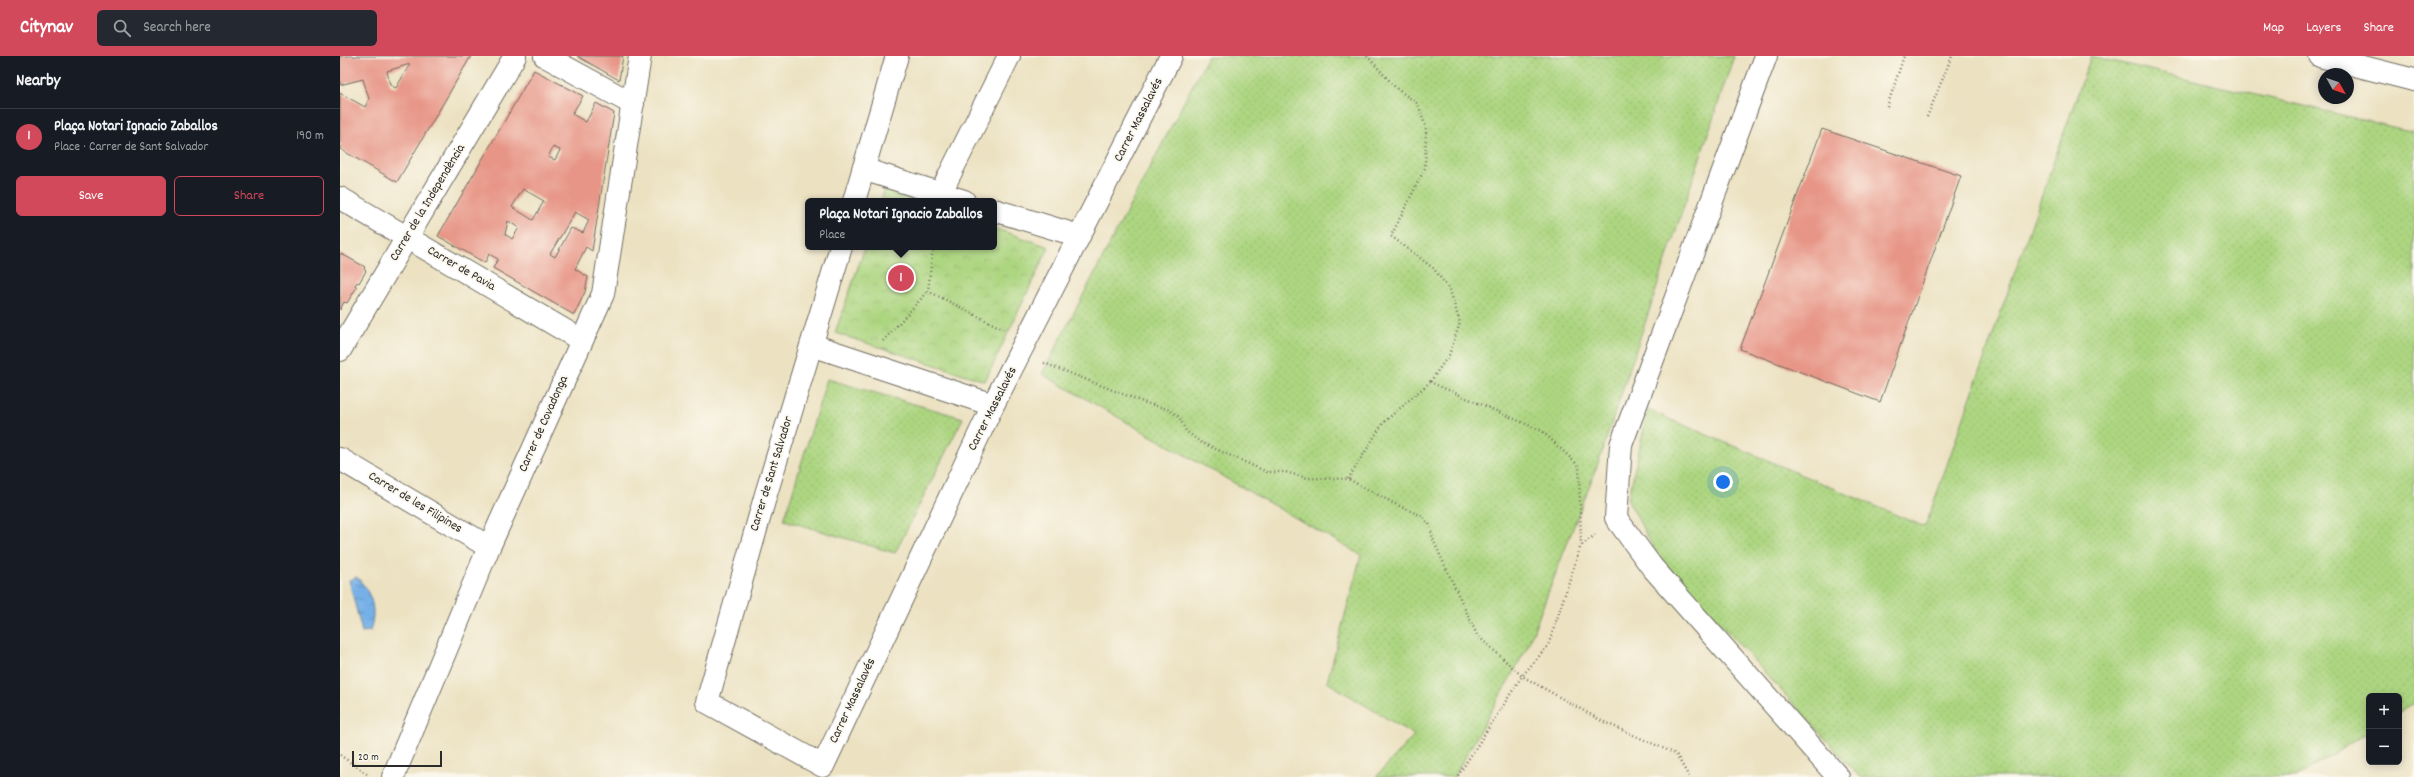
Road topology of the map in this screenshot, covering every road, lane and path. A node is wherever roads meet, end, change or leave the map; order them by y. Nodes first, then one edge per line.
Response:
1 (514, 56) edge
2 (545, 56) edge
3 (640, 56) edge
4 (896, 56) edge
5 (1009, 56) edge
6 (1171, 56) edge
7 (1367, 56) edge
8 (1766, 56) edge
9 (1904, 56) edge
10 (1952, 56) edge
11 (2320, 56) edge
12 (2414, 80) edge
13 (633, 104) junction
14 (1887, 107) dead end
15 (1927, 117) dead end
16 (863, 169) junction
17 (940, 194) junction
18 (340, 198) edge
19 (855, 198) edge
20 (954, 198) edge
21 (997, 211) edge
22 (1080, 236) junction
23 (408, 238) junction
24 (840, 250) edge
25 (933, 250) edge
26 (928, 291) junction
27 (1009, 332) dead end
28 (581, 340) junction
29 (812, 345) junction
30 (878, 346) dead end
31 (340, 350) edge
32 (1022, 352) junction
33 (1430, 382) junction
34 (993, 405) junction
35 (340, 459) edge
36 (1348, 479) junction
37 (489, 547) junction
38 (1522, 676) junction
39 (340, 755) edge
40 (823, 766) joint
41 (371, 777) edge
42 (393, 777) edge
43 (1457, 777) edge
44 (1689, 777) edge
45 (1838, 777) edge

1 - 23 street, Carrer de la Independència
2 - 13 street
3 - 13 street, Carrer de Covadonga
4 - 16 street
5 - 17 street
6 - 22 street, Carrer Massalavés
7 - 33 path
8 - 45 street
9 - 14 path
10 - 15 path
11 - 12 street
13 - 28 street, Carrer de Covadonga
16 - 17 street
16 - 19 street
17 - 20 street
18 - 23 street, Carrer de Pavia
21 - 22 street
22 - 32 street, Carrer Massalavés
23 - 28 street, Carrer de Pavia
23 - 31 street, Carrer de la Independència
24 - 29 street, Carrer de Sant Salvador
25 - 26 path
26 - 27 path
26 - 30 path
28 - 37 street, Carrer de Covadonga
29 - 34 street
29 - 40 street, Carrer de Sant Salvador
32 - 34 street, Carrer Massalavés
32 - 36 path
33 - 36 path
33 - 38 path
34 - 40 street, Carrer Massalavés
35 - 37 street, Carrer de les Filipines
36 - 38 path
37 - 42 street, Carrer de Covadonga
38 - 43 path
38 - 44 path
39 - 41 path

